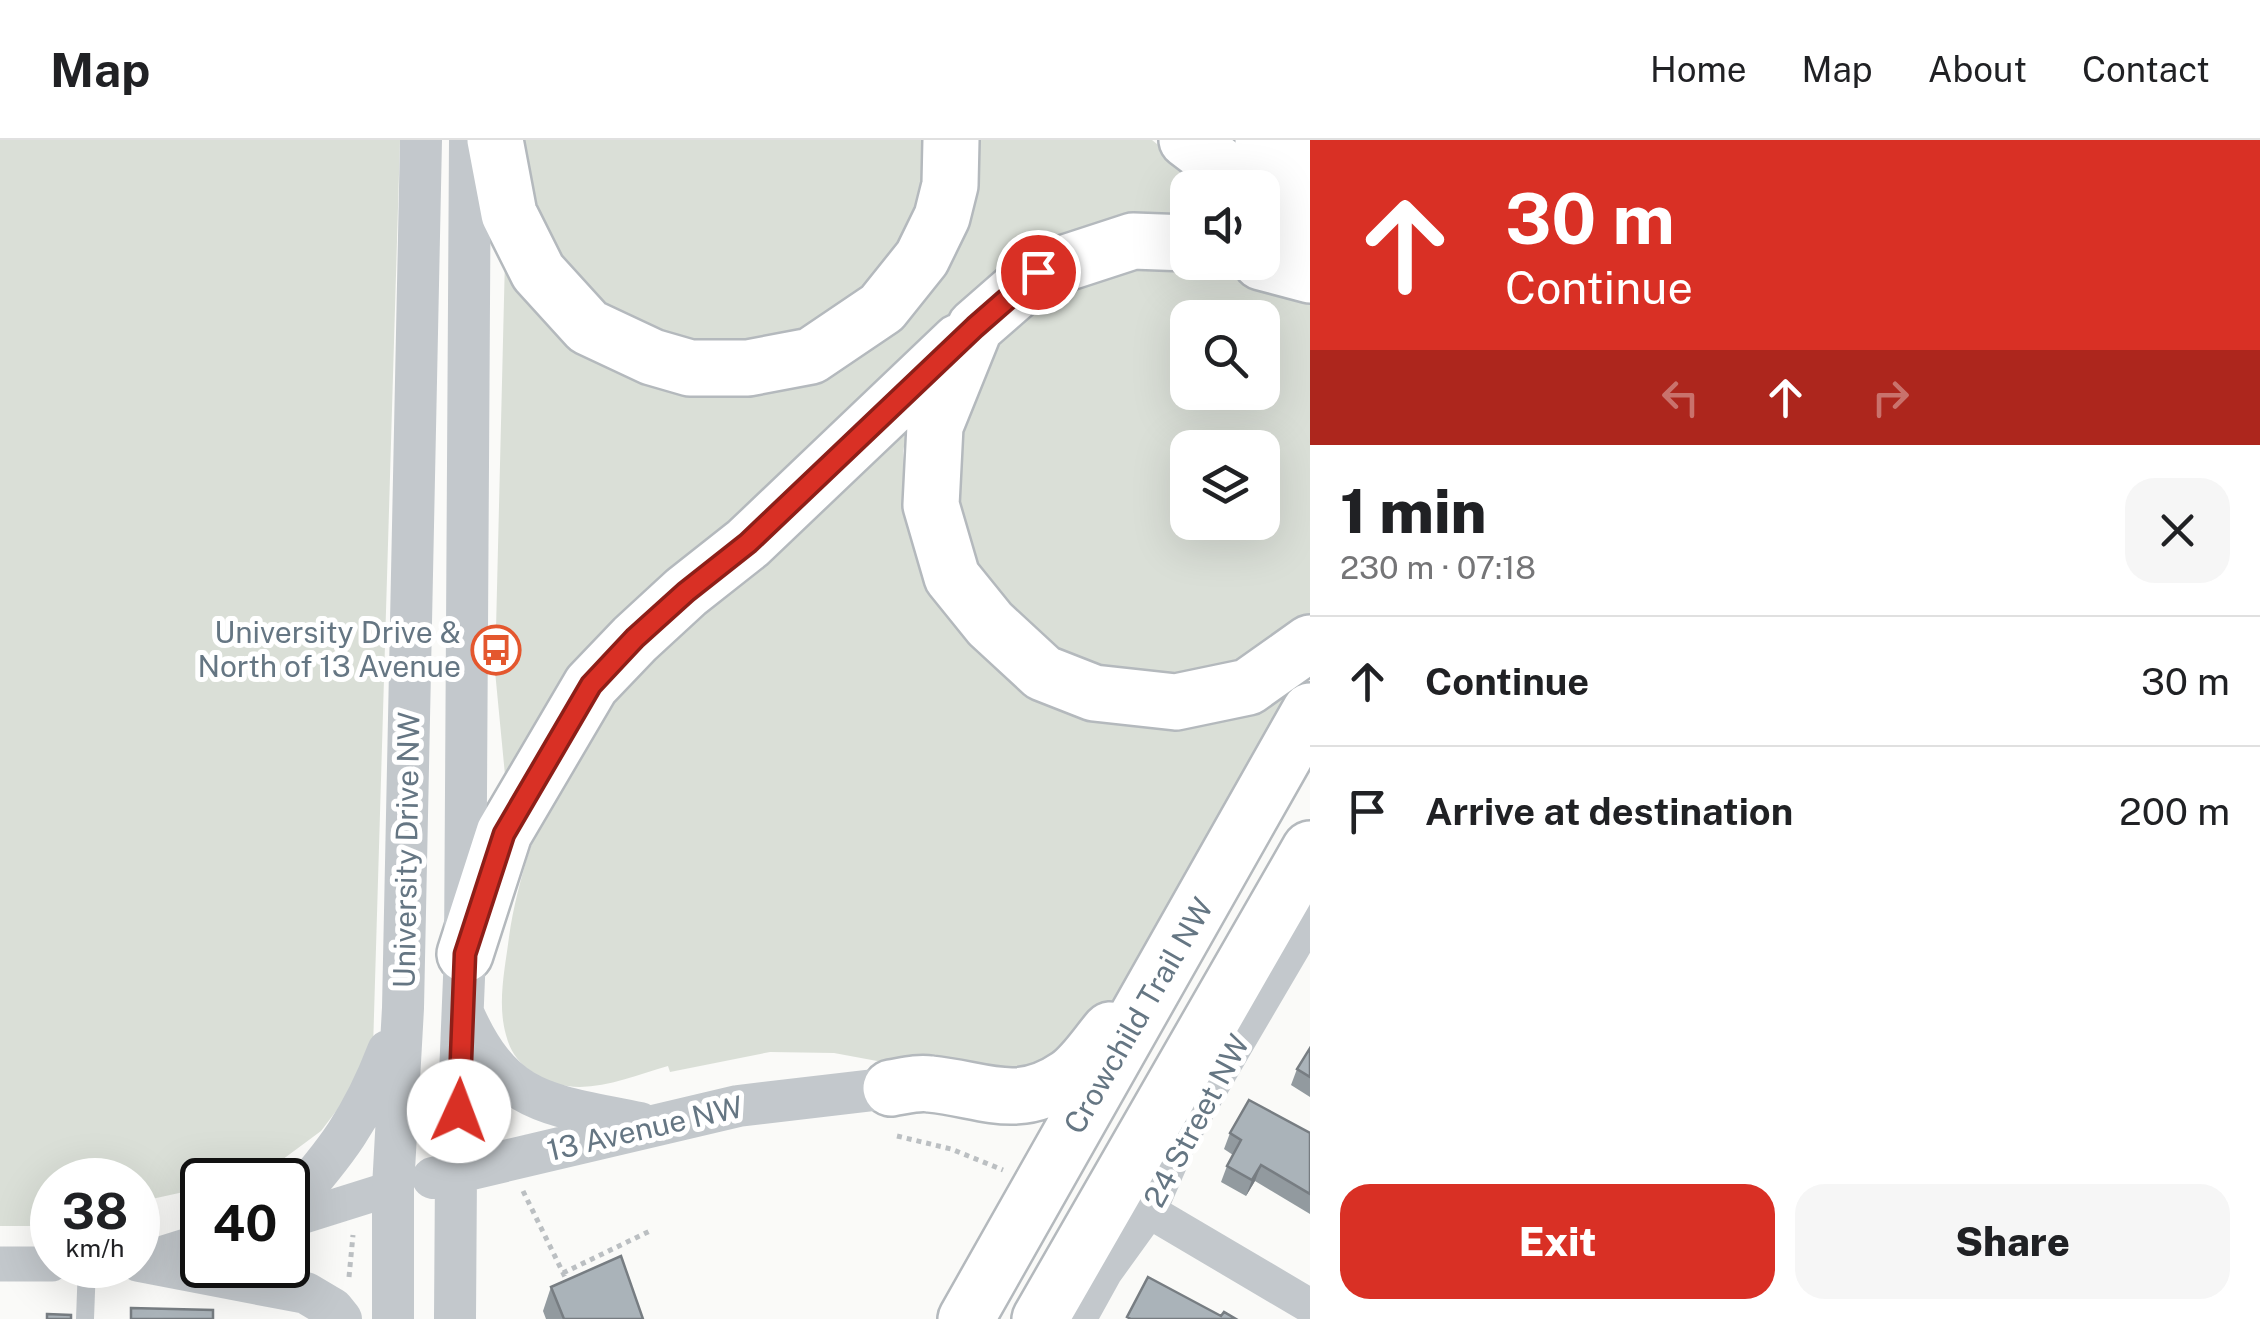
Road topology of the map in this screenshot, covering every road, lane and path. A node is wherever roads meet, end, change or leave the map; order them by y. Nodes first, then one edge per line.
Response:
1 (421, 140) edge
2 (470, 140) edge
3 (495, 140) edge
4 (952, 140) edge
5 (1187, 140) edge
6 (1263, 140) edge
7 (1226, 170) edge
8 (1310, 174) edge
9 (1280, 210) edge
10 (1310, 231) edge
11 (1170, 243) edge
12 (1280, 267) edge
13 (1310, 275) edge
14 (975, 327) junction
15 (1310, 643) edge
16 (1310, 712) edge
17 (1310, 849) edge
18 (1310, 918) edge
19 (465, 954) junction
20 (1159, 982) junction
21 (403, 1008) junction
22 (463, 1013) junction
23 (894, 1112) junction
24 (656, 1126) junction
25 (456, 1172) junction
26 (1009, 1172) dead end
27 (310, 1181) edge
28 (520, 1184) dead end
29 (393, 1188) junction
30 (1149, 1211) junction
31 (310, 1214) edge
32 (652, 1230) dead end
33 (353, 1235) dead end
34 (0, 1264) edge
35 (30, 1264) edge
36 (160, 1265) edge
37 (563, 1274) junction
38 (86, 1288) edge
39 (571, 1290) edge
40 (344, 1306) edge
41 (1310, 1306) edge
42 (85, 1319) edge
43 (393, 1319) edge
44 (455, 1319) edge
45 (966, 1319) edge
46 (1040, 1319) edge
47 (1079, 1319) edge

1 - 21 street, University Drive NW
2 - 19 street, University Drive NW
3 - 4 highway
5 - 7 highway
6 - 8 highway
9 - 10 highway
11 - 14 highway
12 - 13 highway
14 - 15 highway
14 - 19 highway
16 - 20 highway, Crowchild Trail NW
17 - 46 highway
18 - 30 street, 24 Street NW
19 - 22 street, University Drive NW
20 - 23 highway
20 - 45 highway, Crowchild Trail NW
21 - 27 street
21 - 29 street, University Drive NW
22 - 24 street
22 - 25 street, University Drive NW
23 - 24 street, 13 Avenue NW
23 - 26 path
24 - 25 street, 13 Avenue NW
25 - 29 street, 13 Avenue NW
25 - 44 street, University Drive NW
28 - 37 path
29 - 31 street, 13 Avenue NW
29 - 43 street, University Drive NW
30 - 41 street
30 - 47 street, 24 Street NW
32 - 37 path
33 - 40 path
34 - 35 street
36 - 40 street
37 - 39 path
38 - 42 lane

